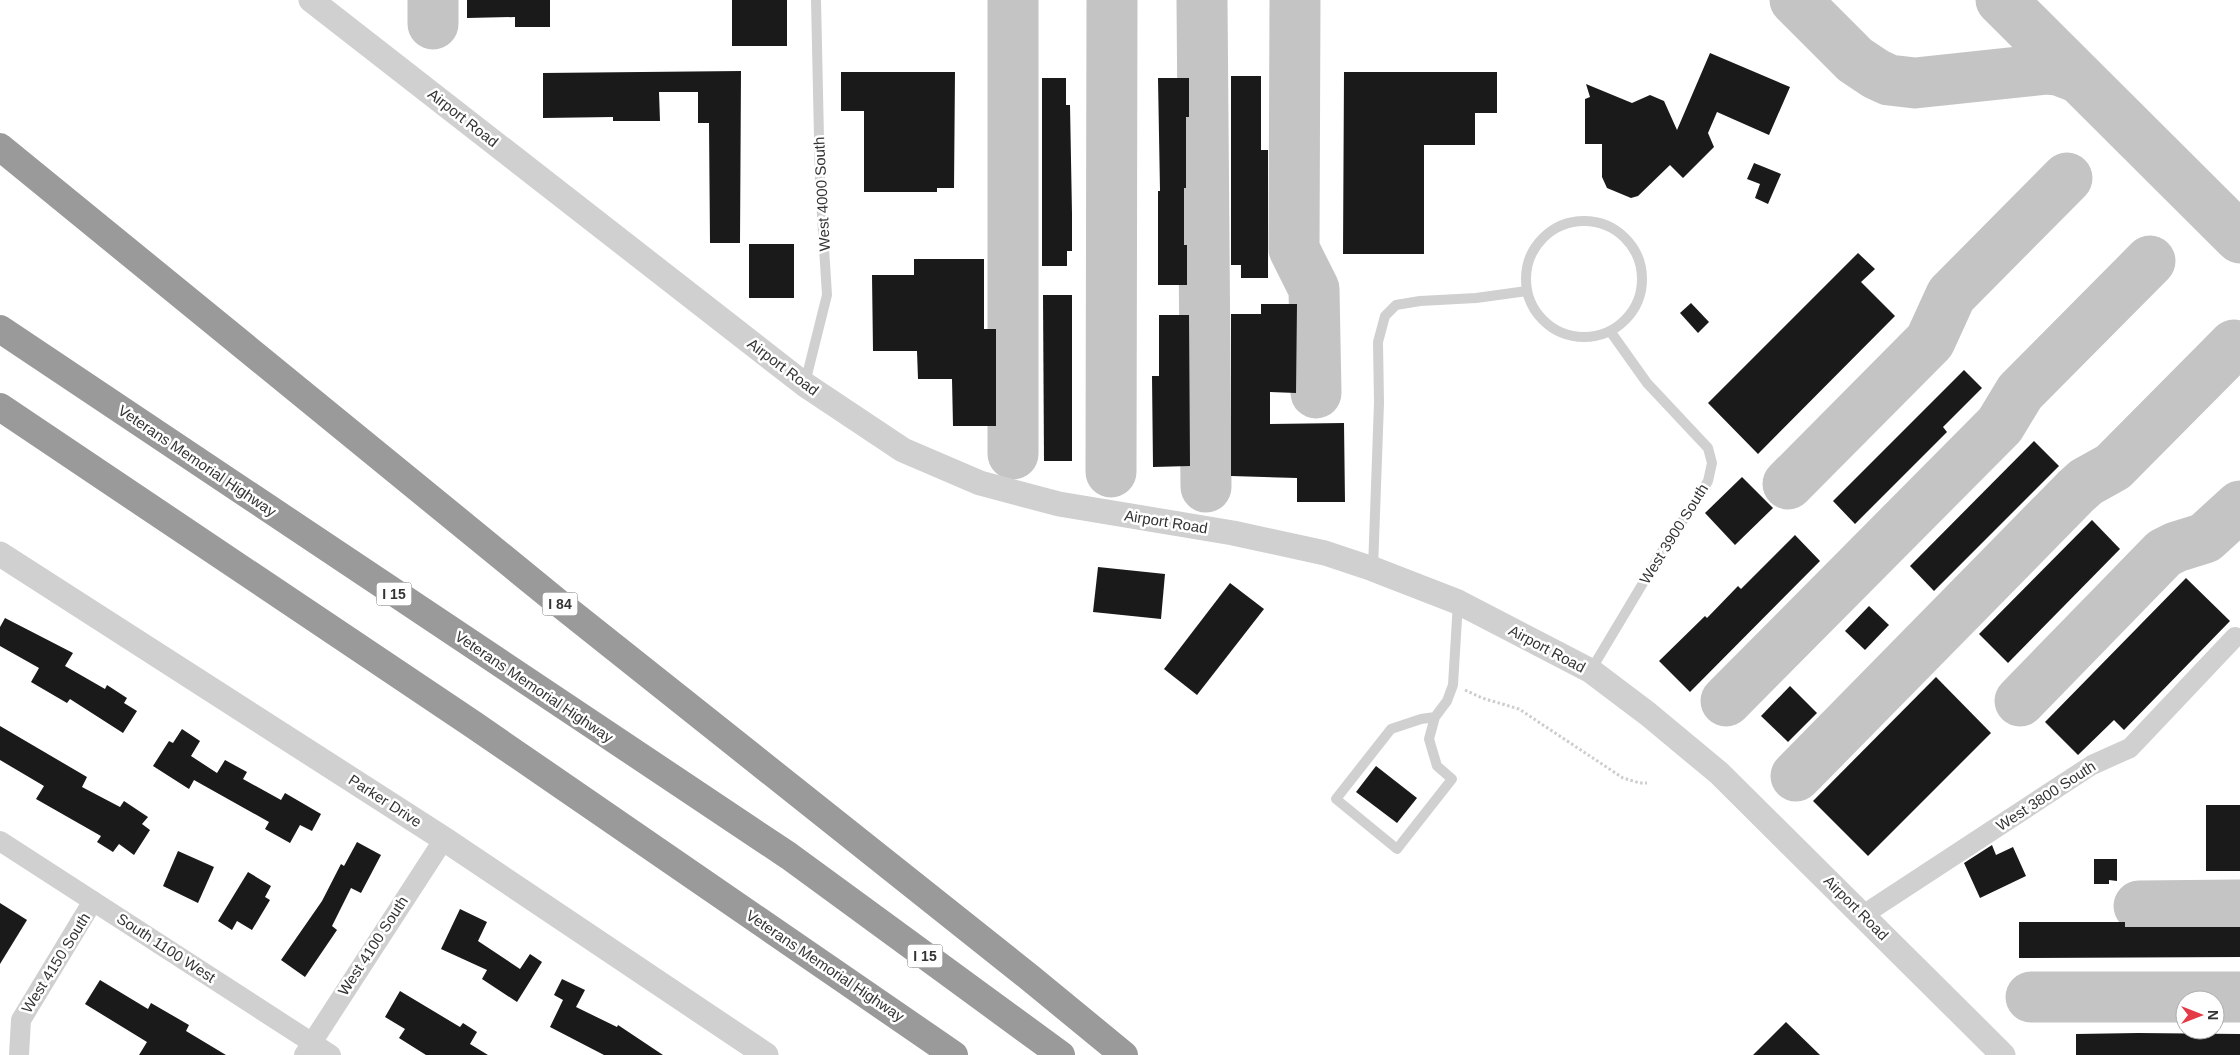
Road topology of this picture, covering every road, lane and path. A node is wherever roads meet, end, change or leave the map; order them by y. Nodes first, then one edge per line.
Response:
1 (311, 0) edge
2 (816, 0) edge
3 (0, 147) edge
4 (1527, 292) junction
5 (0, 329) edge
6 (1610, 331) junction
7 (804, 384) junction
8 (0, 407) edge
9 (0, 554) edge
10 (1373, 568) junction
11 (1458, 602) junction
12 (2235, 637) dead end
13 (1590, 671) junction
14 (1453, 685) junction
15 (1434, 717) junction
16 (1647, 783) dead end
17 (444, 839) junction
18 (0, 841) edge
19 (94, 901) junction
20 (1863, 915) junction
21 (308, 1049) edge
22 (19, 1055) edge
23 (331, 1055) edge
24 (766, 1055) edge
25 (954, 1055) edge
26 (1061, 1055) edge
27 (1124, 1055) edge
28 (2003, 1055) edge

1 - 7 street, Airport Road
2 - 7 lane, West 4000 South
3 - 27 highway, I 84
4 - 6 lane
4 - 6 lane
4 - 10 lane
5 - 26 highway, Veterans Memorial Highway / I 15
6 - 13 lane, West 3900 South
7 - 10 street, Airport Road
8 - 25 highway, Veterans Memorial Highway
9 - 17 street, Parker Drive
10 - 11 street, Airport Road
11 - 13 street, Airport Road
11 - 14 lane
12 - 20 street, West 3800 South
13 - 20 street, Airport Road
14 - 15 lane
14 - 16 path
15 - 15 lane
17 - 21 street, West 4100 South
17 - 24 street, Parker Drive
18 - 19 street, South 1100 West
19 - 21 street, South 1100 West
19 - 22 street, West 4150 South
20 - 28 street, Airport Road
21 - 23 street, South 1100 West

